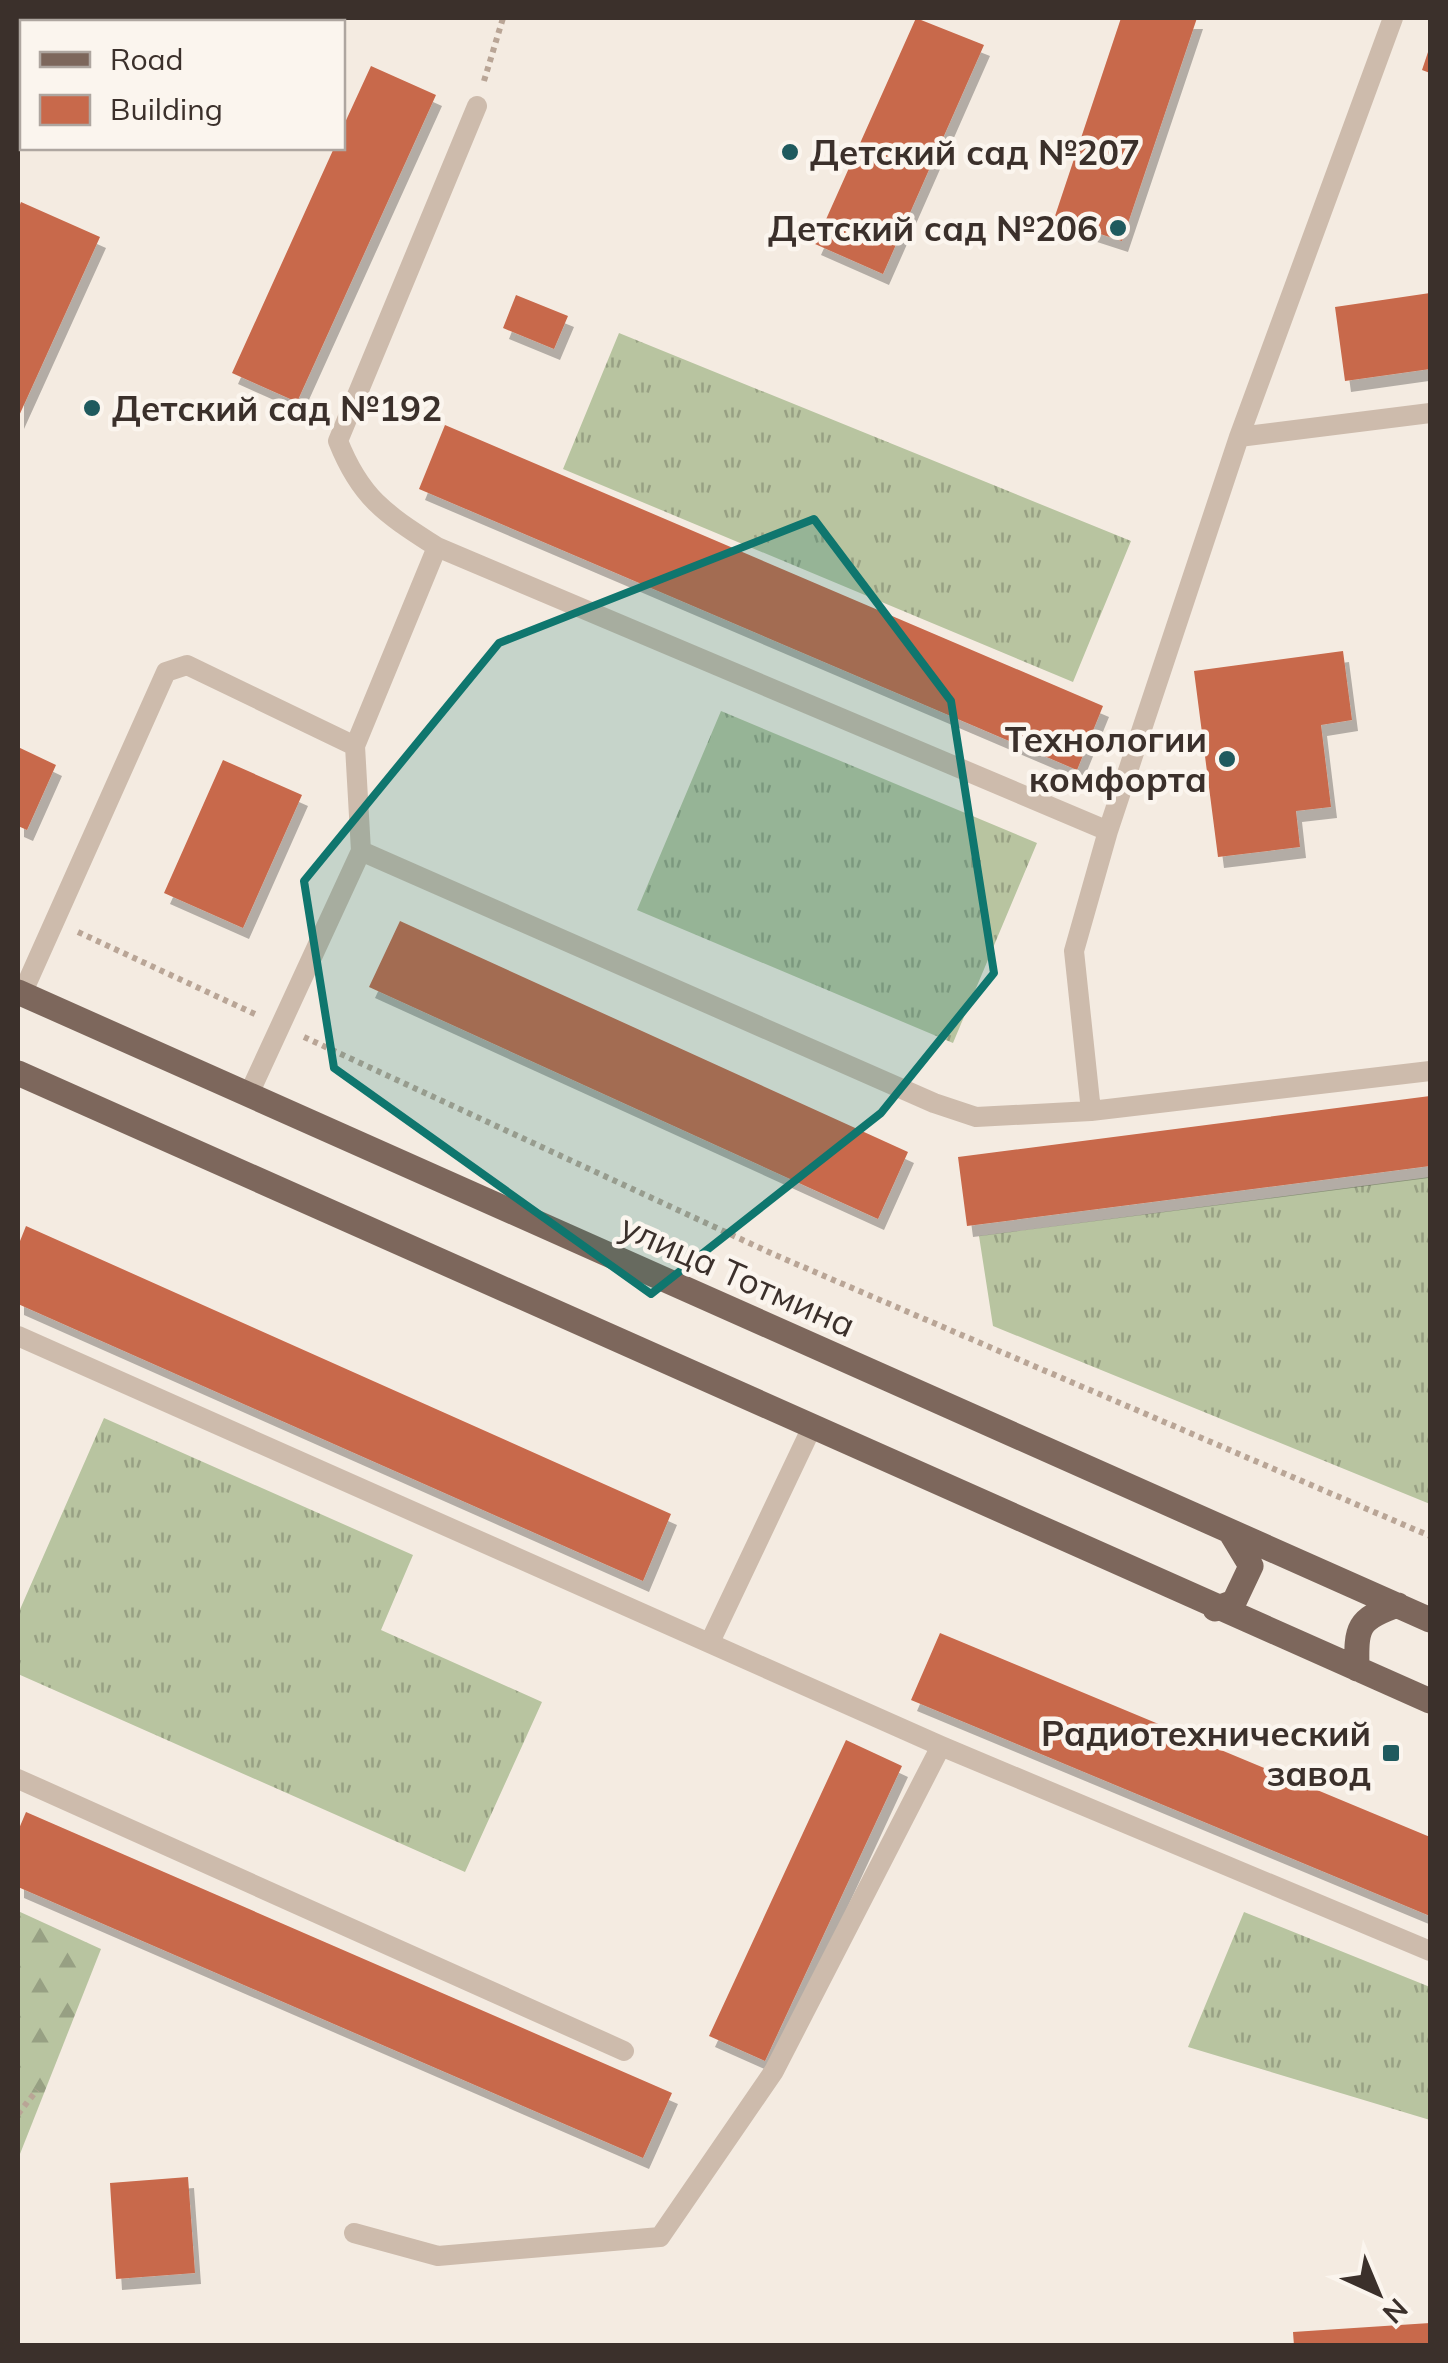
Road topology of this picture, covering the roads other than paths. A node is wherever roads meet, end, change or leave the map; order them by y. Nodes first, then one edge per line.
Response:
1 (1393, 18) edge
2 (477, 106) road end
3 (1430, 413) edge
4 (1239, 437) junction
5 (437, 547) junction
6 (355, 746) junction
7 (1108, 832) junction
8 (361, 850) junction
9 (20, 993) edge
10 (1430, 1071) edge
11 (18, 1074) edge
12 (248, 1096) junction
13 (1092, 1111) junction
14 (18, 1336) edge
15 (812, 1427) junction
16 (1232, 1533) junction
17 (1398, 1605) junction
18 (1215, 1609) junction
19 (1430, 1620) edge
20 (710, 1642) junction
21 (1357, 1669) junction
22 (1430, 1701) edge
23 (941, 1746) junction
24 (18, 1780) edge
25 (1430, 1952) edge
26 (624, 2051) dead end
27 (354, 2233) dead end

1 - 4 lane
2 - 5 lane
3 - 4 lane
4 - 7 lane
5 - 6 lane
5 - 7 lane
6 - 8 lane
6 - 9 lane
7 - 13 lane
8 - 12 lane
8 - 13 lane
9 - 12 main road, улица Тотмина
10 - 13 lane
11 - 15 main road
12 - 16 main road, улица Тотмина
14 - 20 lane
15 - 18 main road
15 - 20 lane
16 - 17 main road, улица Тотмина
16 - 18 main road
17 - 19 main road, улица Тотмина
17 - 21 main road
18 - 21 main road
20 - 23 lane
21 - 22 main road
23 - 25 lane
23 - 27 lane
24 - 26 lane

